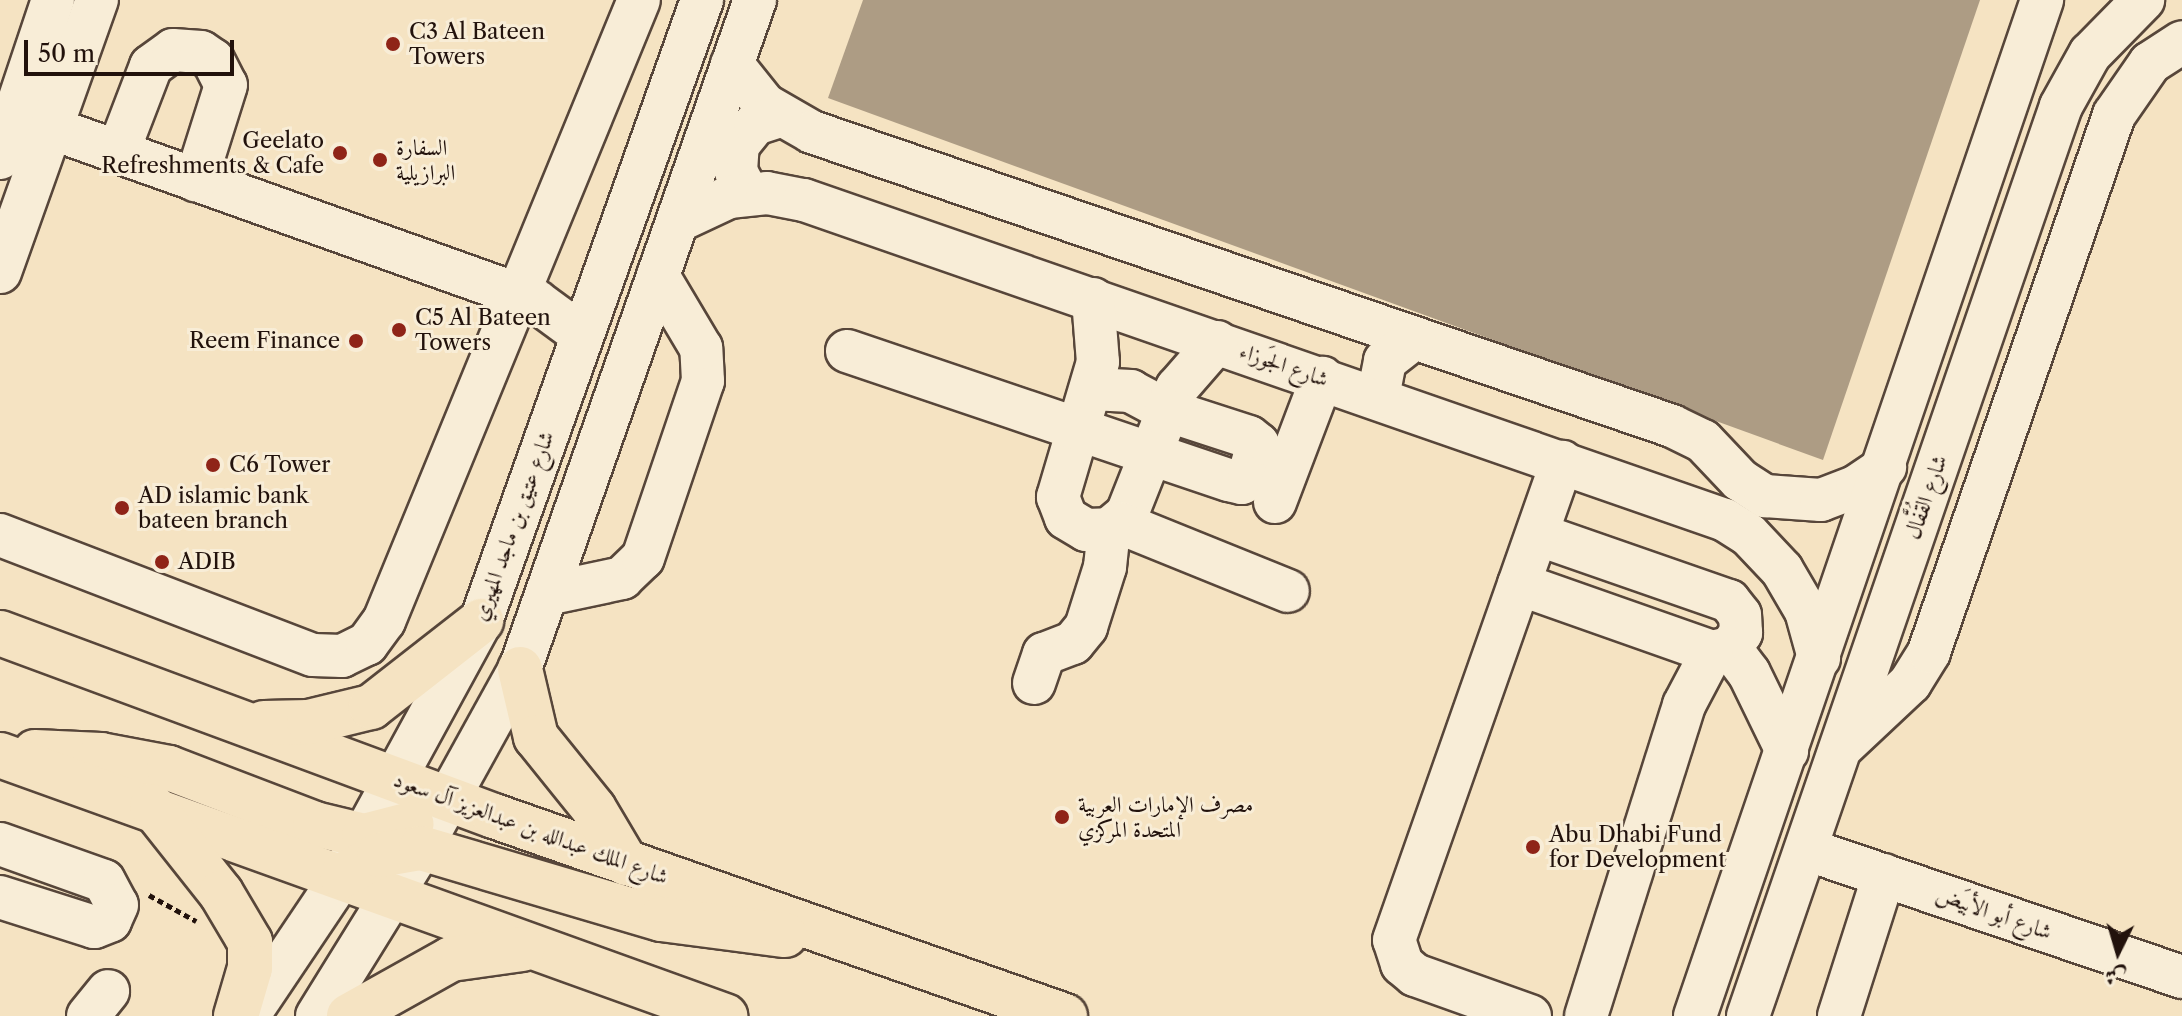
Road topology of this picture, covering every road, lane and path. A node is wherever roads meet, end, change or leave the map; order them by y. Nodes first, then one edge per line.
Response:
1 (53, 0) edge
2 (97, 0) edge
3 (639, 0) edge
4 (692, 0) edge
5 (755, 0) edge
6 (2042, 0) edge
7 (2143, 0) edge
8 (2182, 42) edge
9 (732, 64) junction
10 (780, 116) junction
11 (51, 128) junction
12 (118, 152) junction
13 (0, 158) edge
14 (196, 180) junction
15 (748, 194) junction
16 (678, 221) junction
17 (0, 272) edge
18 (658, 276) junction
19 (518, 294) junction
20 (1093, 299) junction
21 (1992, 305) junction
22 (1326, 308) junction
23 (581, 334) junction
24 (1414, 338) junction
25 (1217, 342) junction
26 (847, 351) dead end
27 (2028, 363) junction
28 (1315, 375) junction
29 (1378, 397) junction
30 (1084, 408) junction
31 (1166, 410) junction
32 (1150, 453) junction
33 (1562, 462) junction
34 (1885, 467) junction
35 (1740, 480) junction
36 (1275, 502) dead end
37 (1725, 520) junction
38 (1114, 526) junction
39 (1537, 534) junction
40 (0, 535) edge
41 (1519, 584) junction
42 (1288, 591) dead end
43 (547, 594) junction
44 (481, 621) junction
45 (2, 631) edge
46 (1721, 650) junction
47 (1819, 658) junction
48 (520, 669) junction
49 (1034, 683) dead end
50 (245, 723) junction
51 (1840, 748) junction
52 (1787, 751) junction
53 (0, 755) edge
54 (397, 779) junction
55 (449, 799) junction
56 (152, 806) junction
57 (364, 836) junction
58 (0, 844) edge
59 (421, 848) junction
60 (1806, 849) junction
61 (626, 863) junction
62 (1884, 875) junction
63 (342, 876) junction
64 (116, 895) junction
65 (393, 895) junction
66 (0, 897) edge
67 (205, 925) dead end
68 (828, 933) junction
69 (549, 953) junction
70 (2182, 977) edge
71 (236, 1016) edge
72 (248, 1016) edge
73 (317, 1016) edge
74 (349, 1016) edge
75 (725, 1016) edge
76 (1065, 1016) edge
77 (1530, 1016) edge
78 (1586, 1016) edge
79 (1695, 1016) edge
80 (1748, 1016) edge
81 (1839, 1016) edge

1 - 13 street
2 - 11 street
3 - 19 street
4 - 23 street, شارع عتيق بن ماجد المهيري
5 - 9 street
6 - 34 street
7 - 21 street, شارع القُفَّال
8 - 27 street
9 - 10 street
9 - 16 street
10 - 15 street
10 - 22 street
11 - 12 street
11 - 17 street
12 - 14 street
12 - 14 street
14 - 19 street
15 - 16 street, شارع الجَوزاء
15 - 20 street, شارع الجَوزاء
16 - 18 street
18 - 43 street
18 - 43 street
19 - 23 street
19 - 40 street
20 - 25 street, شارع الجَوزاء
20 - 30 street
21 - 27 street
21 - 51 street, شارع القُفَّال
22 - 24 street
22 - 28 street
23 - 44 street, شارع عتيق بن ماجد المهيري
24 - 29 street
24 - 35 street
25 - 28 street, شارع الجَوزاء
25 - 31 street
26 - 30 street
27 - 51 street
28 - 29 street, شارع الجَوزاء
28 - 36 street
29 - 33 street, شارع الجَوزاء
30 - 31 street
30 - 32 street
30 - 38 street
31 - 32 street
31 - 32 street
32 - 38 street
33 - 37 street, شارع الجَوزاء
33 - 39 street
34 - 35 street
34 - 47 street
35 - 37 street
37 - 47 street, شارع الجَوزاء
38 - 42 street
38 - 49 street
39 - 41 street
39 - 46 street
41 - 46 street
41 - 77 street
43 - 48 street
44 - 50 main road
44 - 54 street, شارع عتيق بن ماجد المهيري
45 - 50 main road, شارع الملك عبدالله بن عبدالعزيز آل سعود
46 - 52 street
46 - 78 street
47 - 52 street
48 - 55 street
48 - 61 main road
50 - 54 main road, شارع الملك عبدالله بن عبدالعزيز آل سعود
51 - 60 street, شارع القُفَّال
52 - 79 street
53 - 56 main road
53 - 57 main road
54 - 55 main road, شارع الملك عبدالله بن عبدالعزيز آل سعود
54 - 57 street, شارع عتيق بن ماجد المهيري
55 - 57 main road
55 - 59 street
55 - 61 main road, شارع الملك عبدالله بن عبدالعزيز آل سعود
56 - 63 main road
56 - 71 main road
57 - 63 street, شارع عتيق بن ماجد المهيري
58 - 64 street
59 - 63 main road
59 - 65 street
59 - 68 main road
60 - 62 street, شارع أبو الأبيَض
60 - 80 street, شارع القُفَّال
61 - 68 main road, شارع الملك عبدالله بن عبدالعزيز آل سعود
62 - 70 street, شارع أبو الأبيَض
62 - 81 street
63 - 65 main road
63 - 72 street, شارع عتيق بن ماجد المهيري
64 - 66 street
64 - 67 path
65 - 69 main road
65 - 73 street
68 - 76 main road, شارع الملك عبدالله بن عبدالعزيز آل سعود
69 - 74 main road
69 - 75 main road

